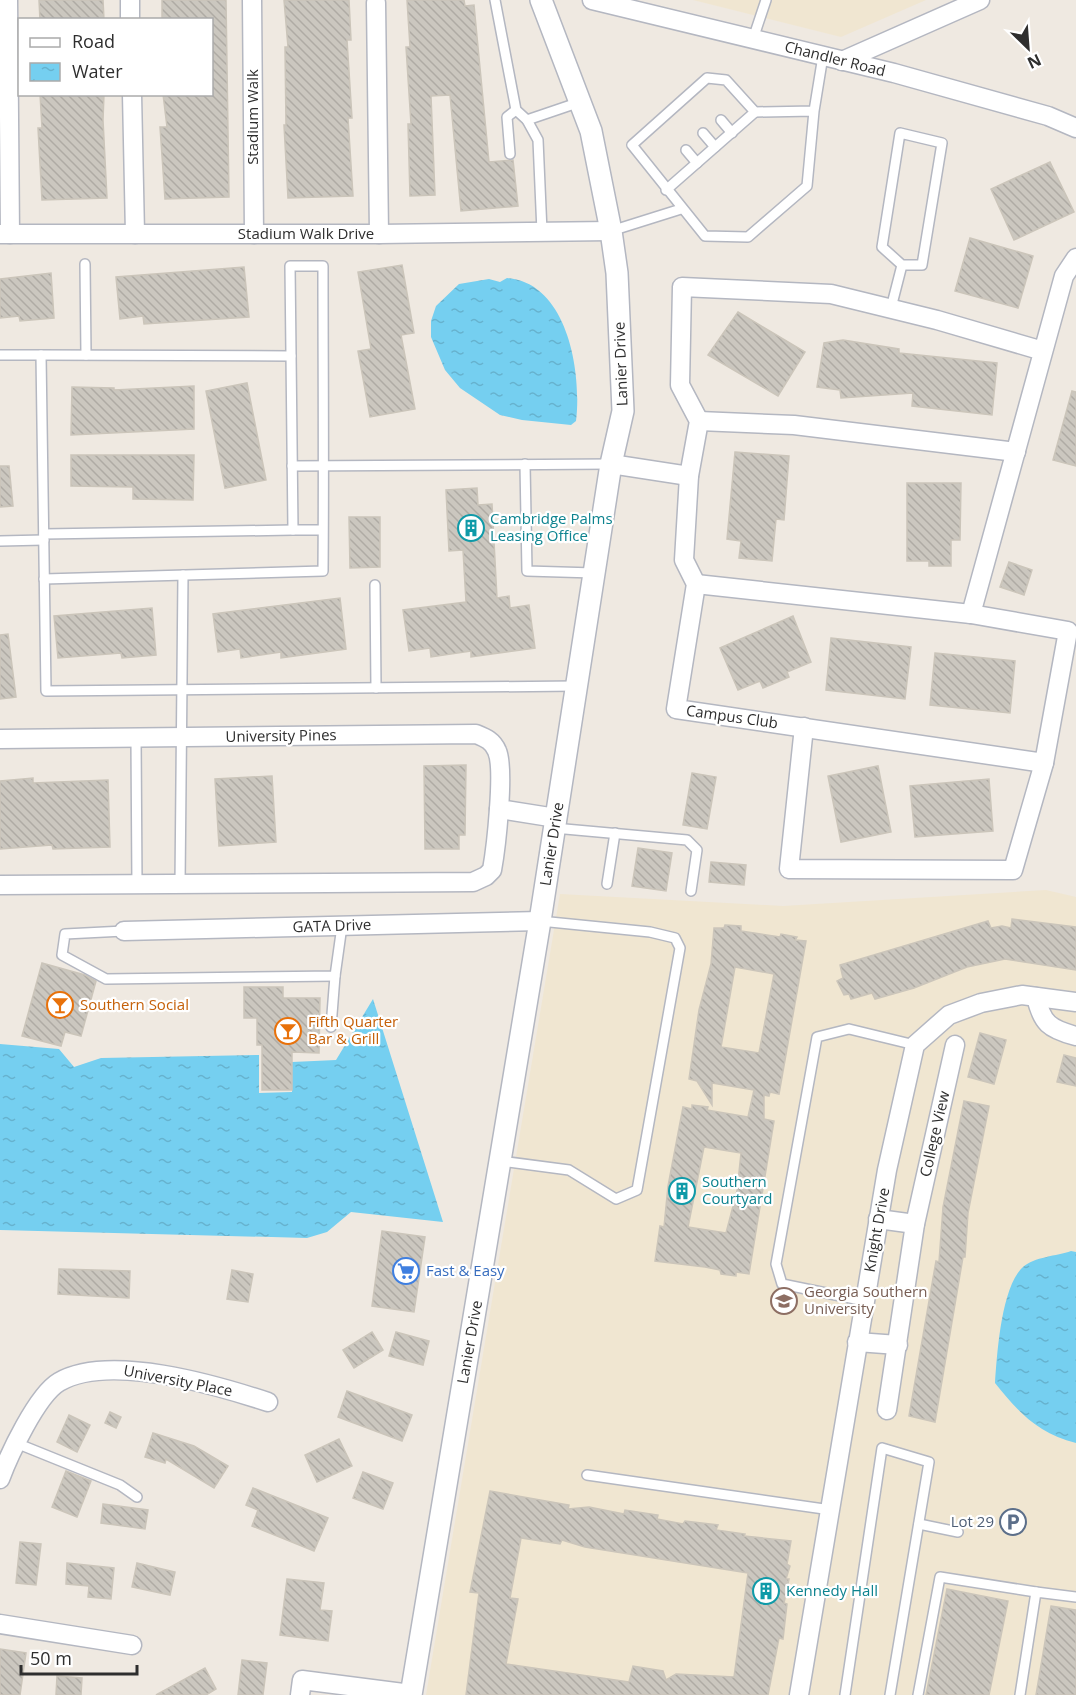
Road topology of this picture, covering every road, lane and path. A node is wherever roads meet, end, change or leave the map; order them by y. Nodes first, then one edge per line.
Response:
1 (8, 0) edge
2 (130, 0) edge
3 (252, 0) edge
4 (495, 0) edge
5 (541, 0) edge
6 (592, 0) edge
7 (766, 0) edge
8 (980, 0) edge
9 (376, 3) dead end
10 (130, 18) edge
11 (753, 39) junction
12 (823, 56) junction
13 (842, 61) junction
14 (132, 96) edge
15 (580, 102) junction
16 (516, 110) junction
17 (814, 111) junction
18 (755, 112) junction
19 (527, 120) junction
20 (721, 120) dead end
21 (1076, 128) edge
22 (703, 133) dead end
23 (732, 133) junction
24 (715, 147) junction
25 (686, 150) dead end
26 (510, 154) dead end
27 (697, 163) junction
28 (666, 190) junction
29 (681, 209) junction
30 (611, 231) junction
31 (542, 232) junction
32 (5, 234) edge
33 (135, 234) junction
34 (254, 234) junction
35 (379, 234) junction
36 (1076, 258) edge
37 (85, 264) dead end
38 (902, 265) junction
39 (891, 308) junction
40 (1043, 351) junction
41 (0, 355) edge
42 (41, 355) junction
43 (86, 356) junction
44 (291, 356) junction
45 (699, 421) junction
46 (1016, 452) junction
47 (525, 464) junction
48 (611, 464) junction
49 (323, 465) junction
50 (292, 466) junction
51 (689, 476) junction
52 (293, 530) junction
53 (323, 530) junction
54 (44, 537) junction
55 (0, 541) edge
56 (594, 573) junction
57 (183, 575) junction
58 (44, 579) junction
59 (696, 584) junction
60 (375, 585) dead end
61 (971, 614) junction
62 (578, 686) junction
63 (376, 688) junction
64 (182, 689) junction
65 (804, 728) junction
66 (180, 737) junction
67 (136, 738) junction
68 (0, 739) edge
69 (1044, 763) junction
70 (500, 809) junction
71 (555, 823) junction
72 (615, 833) junction
73 (607, 884) dead end
74 (0, 885) edge
75 (137, 885) junction
76 (180, 885) junction
77 (691, 891) dead end
78 (540, 921) junction
79 (342, 926) junction
80 (124, 931) joint
81 (335, 976) junction
82 (1036, 997) junction
83 (1076, 1002) edge
84 (331, 1027) dead end
85 (1076, 1036) edge
86 (915, 1045) junction
87 (955, 1045) dead end
88 (501, 1161) junction
89 (878, 1219) junction
90 (915, 1224) junction
91 (864, 1301) junction
92 (857, 1342) junction
93 (898, 1345) junction
94 (268, 1402) dead end
95 (887, 1410) dead end
96 (15, 1443) junction
97 (587, 1475) dead end
98 (0, 1479) edge
99 (137, 1497) dead end
100 (831, 1510) junction
101 (919, 1524) junction
102 (958, 1532) dead end
103 (1036, 1592) junction
104 (1076, 1597) edge
105 (0, 1623) edge
106 (132, 1645) dead end
107 (300, 1695) edge
108 (411, 1695) edge
109 (799, 1695) edge
110 (845, 1695) edge
111 (890, 1695) edge
112 (918, 1695) edge
113 (1020, 1695) edge

1 - 32 street
2 - 10 street
3 - 34 street, Stadium Walk
4 - 16 lane
5 - 15 street, Lanier Drive
6 - 11 street, Chandler Road
7 - 11 lane
8 - 13 street
9 - 35 street
11 - 12 street, Chandler Road
12 - 13 street, Chandler Road
12 - 17 lane
13 - 21 street, Chandler Road
14 - 33 street
15 - 19 lane
15 - 30 street, Lanier Drive
16 - 19 lane
16 - 26 lane
17 - 18 lane
17 - 29 lane
18 - 23 lane
18 - 28 lane
19 - 31 lane
20 - 23 lane
22 - 24 lane
23 - 24 lane
24 - 27 lane
25 - 27 lane
27 - 28 lane
28 - 29 lane
29 - 30 lane
30 - 31 street, Stadium Walk Drive
30 - 48 street, Lanier Drive
31 - 35 street, Stadium Walk Drive
32 - 33 street, Stadium Walk Drive
33 - 34 street, Stadium Walk Drive
34 - 35 street, Stadium Walk Drive
36 - 40 street
37 - 43 lane
38 - 38 lane
38 - 39 lane
39 - 40 street
39 - 45 street
40 - 46 street
41 - 42 lane
42 - 43 lane
42 - 54 lane
43 - 44 lane
44 - 49 lane
44 - 50 lane
45 - 46 street
45 - 51 street
46 - 61 street
47 - 48 lane
47 - 49 lane
47 - 56 lane
48 - 51 street
48 - 56 street, Lanier Drive
49 - 50 lane
49 - 53 lane
50 - 52 lane
51 - 59 street
52 - 53 lane
52 - 54 lane
53 - 57 lane
54 - 55 lane
54 - 58 lane
56 - 62 street, Lanier Drive
57 - 58 lane
57 - 64 lane
58 - 64 lane
59 - 61 street
59 - 65 street, Campus Club
60 - 63 lane
61 - 69 street
62 - 63 lane
62 - 71 street, Lanier Drive
63 - 64 lane
64 - 66 lane
65 - 69 street, Campus Club
65 - 69 street
66 - 67 street, University Pines
66 - 70 street, University Pines
66 - 76 lane
67 - 68 street, University Pines
67 - 75 lane
70 - 71 street
70 - 76 street, University Pines
71 - 72 lane
71 - 78 street, Lanier Drive
72 - 73 lane
72 - 77 lane
74 - 75 street, University Pines
75 - 76 street, University Pines
78 - 79 street, GATA Drive
78 - 88 street, Lanier Drive
78 - 88 lane
79 - 80 street, GATA Drive
79 - 81 lane
80 - 81 lane
81 - 84 lane
82 - 83 street
82 - 85 street
82 - 86 street
86 - 89 street, Knight Drive
86 - 91 lane
87 - 90 street, College View
88 - 108 street, Lanier Drive
89 - 90 street
89 - 91 street, Knight Drive
90 - 93 street, College View
91 - 92 street, Knight Drive
92 - 93 street
92 - 100 street, Knight Drive
93 - 95 street, College View
94 - 96 street, University Place
96 - 98 street, University Place
96 - 99 lane
97 - 100 lane
100 - 109 street, Knight Drive
101 - 102 lane
101 - 110 lane
101 - 111 lane
103 - 104 lane
103 - 112 lane
103 - 113 lane
105 - 106 street
107 - 108 street

